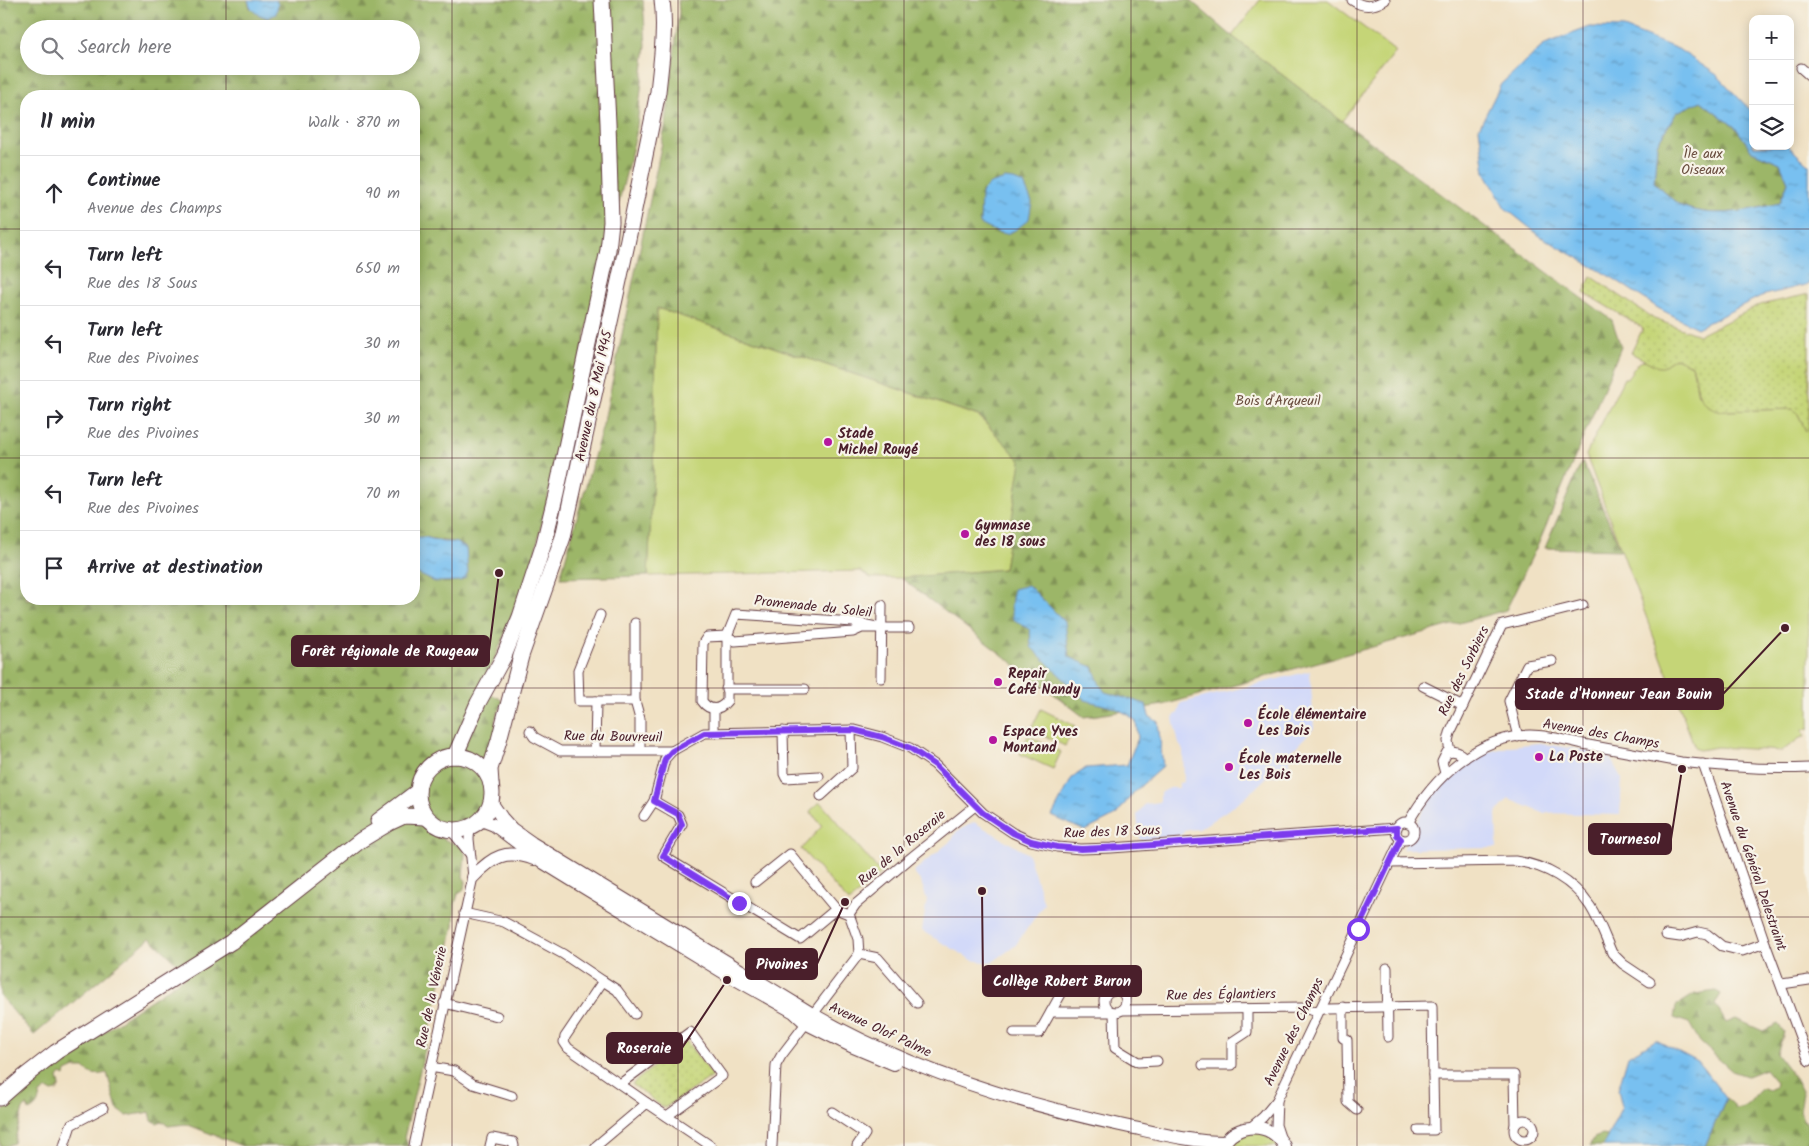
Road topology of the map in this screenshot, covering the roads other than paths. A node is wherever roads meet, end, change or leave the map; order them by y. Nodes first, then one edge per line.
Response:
1 (602, 0) edge
2 (662, 0) edge
3 (1352, 0) edge
4 (1385, 0) edge
5 (1801, 68) dead end
6 (1809, 75) edge
7 (882, 605) dead end
8 (1582, 606) dead end
9 (600, 615) dead end
10 (635, 623) dead end
11 (881, 628) junction
12 (909, 628) dead end
13 (726, 636) junction
14 (1552, 661) dead end
15 (881, 678) dead end
16 (1423, 686) dead end
17 (805, 688) dead end
18 (726, 689) junction
19 (596, 701) junction
20 (635, 701) junction
21 (1463, 706) junction
22 (714, 709) junction
23 (852, 730) junction
24 (530, 731) dead end
25 (783, 731) junction
26 (714, 732) junction
27 (1518, 737) junction
28 (640, 750) junction
29 (595, 751) junction
30 (672, 751) junction
31 (1450, 751) junction
32 (455, 756) junction
33 (1465, 758) junction
34 (1703, 764) junction
35 (1809, 768) edge
36 (1445, 773) junction
37 (819, 776) dead end
38 (491, 784) junction
39 (418, 791) junction
40 (820, 796) dead end
41 (654, 801) junction
42 (491, 802) junction
43 (975, 806) junction
44 (644, 816) dead end
45 (426, 817) junction
46 (476, 823) junction
47 (1408, 823) junction
48 (1397, 828) junction
49 (451, 830) junction
50 (1401, 839) junction
51 (361, 840) junction
52 (470, 854) junction
53 (544, 863) junction
54 (1390, 863) junction
55 (473, 877) junction
56 (755, 882) dead end
57 (836, 910) junction
58 (464, 913) junction
59 (848, 914) junction
60 (1666, 935) dead end
61 (1765, 943) junction
62 (860, 954) junction
63 (1387, 968) dead end
64 (1061, 974) dead end
65 (1809, 980) edge
66 (603, 981) junction
67 (1650, 982) dead end
68 (1782, 984) junction
69 (444, 1003) junction
70 (917, 1003) dead end
71 (1387, 1007) junction
72 (1343, 1008) junction
73 (1247, 1009) junction
74 (1320, 1010) junction
75 (1116, 1011) junction
76 (1051, 1012) junction
77 (635, 1014) dead end
78 (498, 1016) dead end
79 (810, 1020) junction
80 (1014, 1033) dead end
81 (1388, 1037) dead end
82 (1809, 1061) edge
83 (1157, 1062) dead end
84 (1203, 1065) dead end
85 (430, 1067) junction
86 (1433, 1075) junction
87 (620, 1084) junction
88 (512, 1096) dead end
89 (0, 1098) edge
90 (1276, 1100) junction
91 (647, 1103) junction
92 (103, 1108) dead end
93 (1357, 1110) dead end
94 (832, 1112) dead end
95 (667, 1116) junction
96 (1515, 1125) junction
97 (1251, 1127) junction
98 (1418, 1130) dead end
99 (1528, 1143) edge
100 (1224, 1144) edge
101 (1283, 1144) edge
102 (64, 1146) edge
103 (414, 1146) edge
104 (490, 1146) edge
105 (514, 1146) edge
106 (596, 1146) edge
107 (712, 1146) edge
108 (772, 1146) edge
109 (857, 1146) edge
110 (1182, 1146) edge

1 - 32 main road
2 - 38 main road, Avenue du 8 Mai 1945
3 - 4 street
5 - 6 street
7 - 11 street
8 - 21 street, Rue des Sorbiers
9 - 19 street
10 - 20 street
11 - 12 street, Promenade du Soleil
11 - 13 street, Promenade du Soleil
11 - 13 street, Promenade du Soleil
11 - 15 street
13 - 18 street, Promenade du Soleil
13 - 22 street, Promenade du Soleil
14 - 27 street
16 - 21 street
17 - 18 street
18 - 22 street, Promenade du Soleil
19 - 20 street
19 - 29 street
20 - 28 street
21 - 31 street, Rue des Sorbiers
22 - 26 street
23 - 25 street, Rue des 18 Sous
23 - 40 street
23 - 43 street, Rue des 18 Sous
24 - 29 street, Rue du Bouvreuil
25 - 26 street, Rue des 18 Sous
25 - 37 street
26 - 30 street, Rue des 18 Sous
27 - 33 street, Avenue des Champs
27 - 34 street, Avenue des Champs
28 - 29 street, Rue du Bouvreuil
28 - 30 street, Rue du Bouvreuil
30 - 41 street
31 - 33 street
31 - 36 street, Rue des Sorbiers
32 - 38 main road
32 - 39 main road
33 - 36 street, Avenue des Champs
34 - 35 street, Avenue des Champs
34 - 61 street, Avenue du Général Delestraint
36 - 47 street, Avenue des Champs
38 - 42 main road
39 - 45 main road
39 - 51 main road
41 - 44 street
41 - 57 street
42 - 46 main road
42 - 79 main road, Avenue Olof Palme
43 - 48 street, Rue des 18 Sous
43 - 59 street, Rue de la Roseraie
45 - 49 main road
45 - 51 main road
46 - 49 main road
46 - 52 street, Rue de la Vénerie
46 - 53 main road, Avenue Olof Palme
47 - 48 street
47 - 50 street, Avenue des Champs
48 - 50 street
49 - 52 street
50 - 54 street, Avenue des Champs
51 - 89 main road
52 - 55 street, Rue de la Vénerie
53 - 55 main road
53 - 79 main road, Avenue Olof Palme
54 - 67 street
54 - 74 street, Avenue des Champs
55 - 58 street, Rue de la Vénerie
56 - 57 street
57 - 59 street
58 - 66 street
58 - 69 street, Rue de la Vénerie
59 - 62 street
60 - 61 street
61 - 68 street, Avenue du Général Delestraint
62 - 70 street
62 - 79 street
63 - 71 street
64 - 76 street
65 - 68 street
66 - 77 street
66 - 87 street
68 - 82 street, Avenue du Général Delestraint
69 - 78 street
69 - 85 street, Rue de la Vénerie
71 - 72 street, Rue des Églantiers
71 - 81 street
71 - 86 street, Rue des Églantiers
72 - 74 street, Rue des Églantiers
72 - 93 street
73 - 74 street, Rue des Églantiers
73 - 75 street, Rue des Églantiers
73 - 84 street
74 - 90 street, Avenue des Champs
75 - 76 street, Rue des Églantiers
75 - 83 street
76 - 80 street
79 - 100 main road, Avenue Olof Palme
79 - 108 street
79 - 110 main road, Avenue Olof Palme
85 - 88 street
85 - 103 street, Rue de la Vénerie
86 - 96 street
86 - 98 street
87 - 91 street
87 - 95 street
90 - 97 street, Avenue des Champs
90 - 101 street, Avenue des Champs
91 - 95 street
91 - 106 street
92 - 102 street
94 - 109 street
95 - 107 street
96 - 99 street
96 - 99 street
97 - 100 main road, Avenue Olof Palme
97 - 101 main road
104 - 105 street

